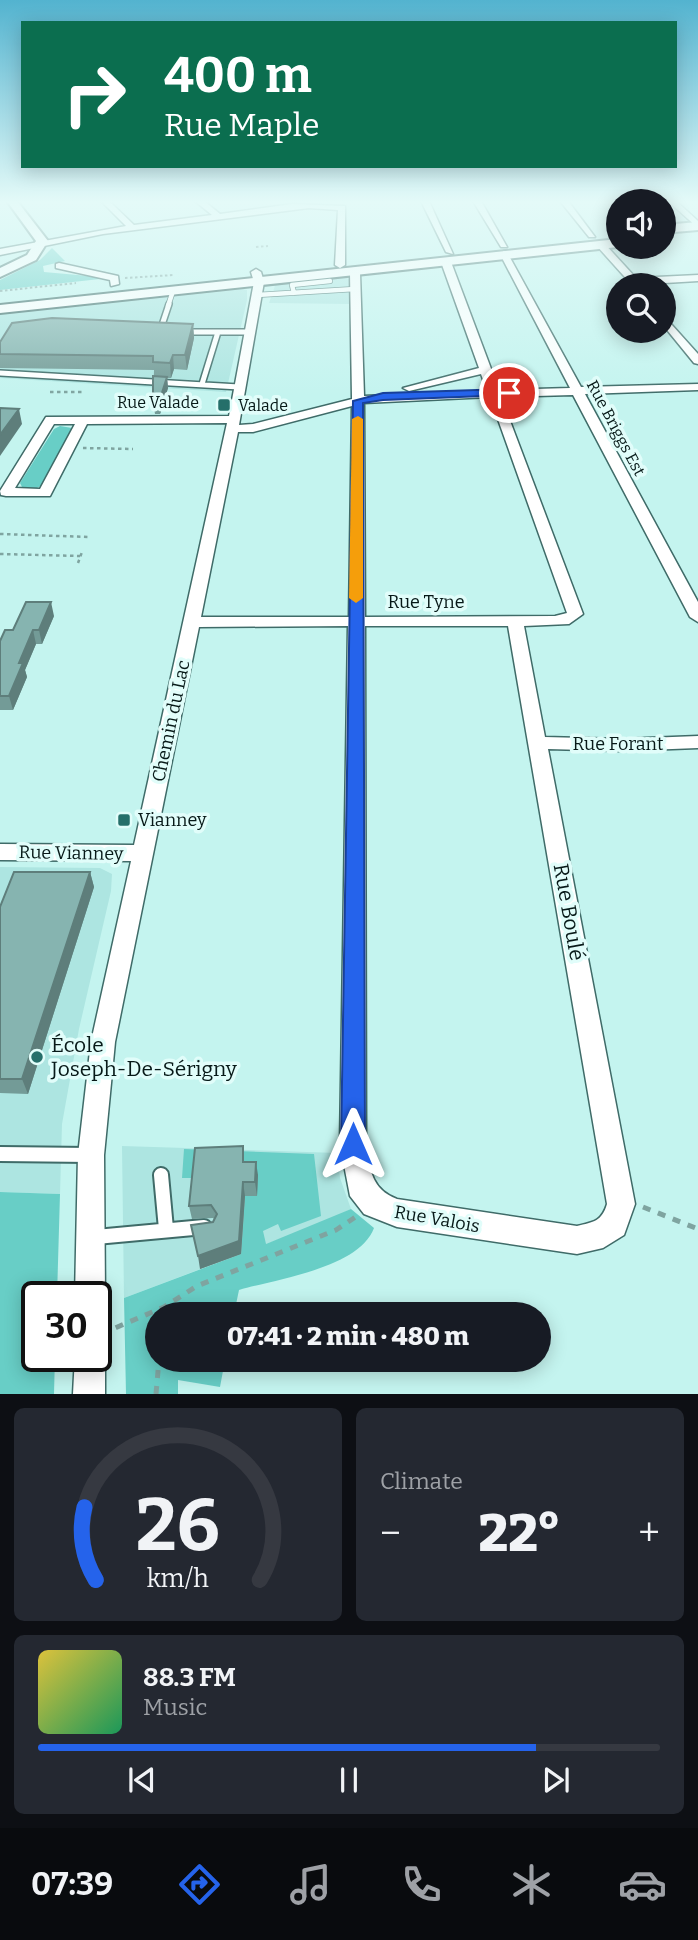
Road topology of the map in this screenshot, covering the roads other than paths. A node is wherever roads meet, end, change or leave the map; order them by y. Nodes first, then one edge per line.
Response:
1 (59, 266) dead end
2 (335, 266) edge
3 (392, 266) edge
4 (451, 266) edge
5 (512, 266) edge
6 (355, 272) junction
7 (329, 278) junction
8 (698, 278) edge
9 (676, 280) edge
10 (257, 283) junction
11 (114, 284) junction
12 (293, 286) junction
13 (355, 289) junction
14 (335, 290) junction
15 (173, 291) junction
16 (0, 296) edge
17 (0, 309) edge
18 (151, 331) edge
19 (160, 331) junction
20 (170, 332) edge
21 (181, 332) edge
22 (218, 332) junction
23 (250, 332) junction
24 (676, 334) edge
25 (698, 361) edge
26 (487, 369) junction
27 (0, 373) edge
28 (202, 384) junction
29 (239, 387) junction
30 (698, 387) edge
31 (577, 391) junction
32 (496, 393) junction
33 (364, 399) junction
34 (83, 420) junction
35 (233, 424) junction
36 (698, 617) edge
37 (356, 621) junction
38 (515, 621) junction
39 (192, 622) junction
40 (537, 743) junction
41 (698, 743) edge
42 (0, 852) edge
43 (142, 853) junction
44 (0, 1154) edge
45 (92, 1155) junction
46 (161, 1175) dead end
47 (632, 1206) joint
48 (210, 1227) edge
49 (166, 1229) junction
50 (91, 1238) junction
51 (90, 1281) edge
52 (90, 1372) edge
53 (89, 1394) edge

1 - 11 street
2 - 10 main road
3 - 6 main road
4 - 26 street
5 - 31 street, Rue Briggs Est
6 - 7 main road
6 - 13 street, Rue Valois
7 - 12 main road
7 - 14 lane
8 - 9 street
10 - 11 main road
10 - 12 main road
10 - 15 main road
10 - 23 street, Chemin du Lac
11 - 16 main road
12 - 14 lane
13 - 14 lane
13 - 33 street, Rue Valois
15 - 17 main road
15 - 19 lane
18 - 19 lane
19 - 20 lane
21 - 22 lane
22 - 23 lane
22 - 28 lane
23 - 29 street, Chemin du Lac
24 - 25 street
26 - 32 street
26 - 33 street
27 - 28 lane
28 - 29 lane
29 - 35 street, Chemin du Lac
30 - 31 street
31 - 32 street
31 - 36 street, Rue Briggs Est
32 - 33 street
32 - 38 street, Rue Tyne
33 - 35 street, Rue Valade
33 - 37 street, Rue Valois
34 - 34 street, Rue Valade
34 - 35 street, Rue Valade
35 - 39 street, Chemin du Lac
37 - 38 street, Rue Tyne
37 - 39 street, Rue Tyne
37 - 47 street, Rue Valois
38 - 40 street, Rue Boulé
39 - 43 street, Chemin du Lac
40 - 41 street, Rue Forant
40 - 47 street, Rue Boulé
42 - 43 street, Rue Vianney
43 - 45 street, Chemin du Lac
44 - 45 lane
45 - 50 street, Chemin du Lac
46 - 49 lane
48 - 49 lane
49 - 50 lane
50 - 51 street, Chemin du Lac
52 - 53 street

